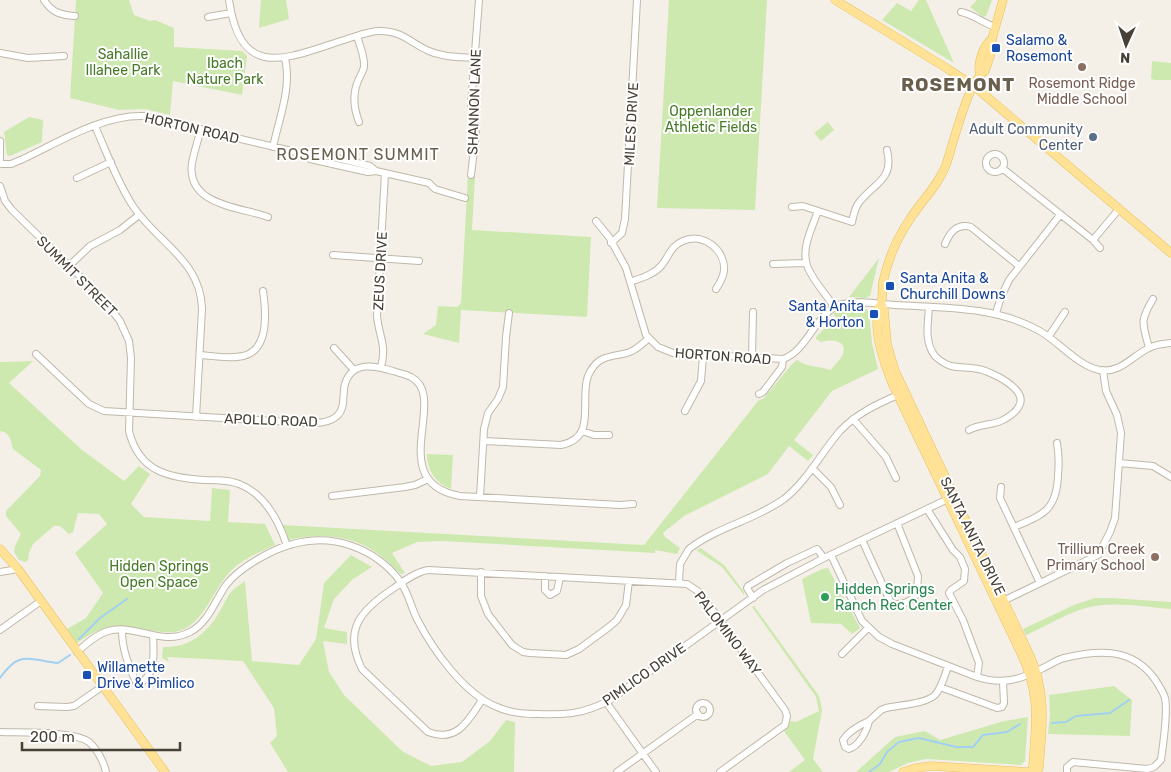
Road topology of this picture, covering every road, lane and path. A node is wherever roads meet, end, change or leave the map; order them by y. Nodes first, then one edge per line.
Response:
1 (44, 0) edge
2 (229, 0) edge
3 (479, 0) edge
4 (637, 0) edge
5 (834, 0) edge
6 (1003, 0) edge
7 (961, 12) dead end
8 (231, 13) junction
9 (75, 16) dead end
10 (208, 17) dead end
11 (995, 27) junction
12 (357, 36) junction
13 (0, 53) edge
14 (64, 56) dead end
15 (284, 58) junction
16 (474, 58) junction
17 (974, 86) junction
18 (359, 122) dead end
19 (95, 126) junction
20 (201, 130) junction
21 (0, 141) edge
22 (273, 147) junction
23 (887, 150) dead end
24 (0, 160) edge
25 (111, 162) junction
26 (0, 164) edge
27 (1002, 168) dead end
28 (385, 173) junction
29 (471, 175) dead end
30 (77, 178) dead end
31 (0, 186) edge
32 (465, 198) dead end
33 (792, 207) dead end
34 (1119, 209) junction
35 (818, 211) junction
36 (139, 215) junction
37 (1060, 215) junction
38 (268, 218) dead end
39 (596, 221) dead end
40 (1092, 240) junction
41 (611, 243) junction
42 (945, 244) dead end
43 (1100, 248) dead end
44 (1171, 253) edge
45 (334, 256) dead end
46 (380, 258) junction
47 (419, 261) dead end
48 (806, 263) junction
49 (773, 264) dead end
50 (68, 266) junction
51 (1019, 266) junction
52 (630, 282) junction
53 (716, 289) dead end
54 (263, 291) dead end
55 (1153, 299) dead end
56 (881, 304) junction
57 (834, 307) junction
58 (929, 307) junction
59 (753, 312) dead end
60 (1065, 312) dead end
61 (509, 313) dead end
62 (996, 313) junction
63 (1049, 336) junction
64 (649, 338) junction
65 (1171, 343) edge
66 (334, 348) dead end
67 (1149, 348) junction
68 (36, 354) dead end
69 (200, 355) junction
70 (703, 356) junction
71 (752, 358) junction
72 (783, 359) junction
73 (381, 368) junction
74 (354, 370) junction
75 (1103, 370) junction
76 (759, 394) dead end
77 (898, 395) junction
78 (685, 411) dead end
79 (128, 413) junction
80 (196, 417) junction
81 (853, 419) junction
82 (969, 430) dead end
83 (582, 431) junction
84 (609, 435) dead end
85 (484, 441) junction
86 (1056, 443) dead end
87 (1119, 462) junction
88 (812, 468) junction
89 (1171, 477) edge
90 (896, 478) dead end
91 (428, 479) junction
92 (1001, 487) dead end
93 (332, 496) dead end
94 (480, 497) junction
95 (950, 498) junction
96 (632, 504) dead end
97 (840, 506) dead end
98 (927, 509) junction
99 (897, 523) junction
100 (1014, 527) junction
101 (862, 540) junction
102 (286, 546) junction
103 (0, 549) edge
104 (831, 554) junction
105 (824, 558) junction
106 (18, 569) junction
107 (0, 572) edge
108 (481, 572) junction
109 (546, 576) junction
110 (560, 577) junction
111 (629, 581) junction
112 (401, 583) junction
113 (679, 583) junction
114 (1040, 583) junction
115 (753, 598) junction
116 (41, 601) junction
117 (1001, 602) junction
118 (720, 620) junction
119 (868, 628) junction
120 (0, 630) edge
121 (122, 630) junction
122 (153, 636) junction
123 (77, 652) junction
124 (842, 654) dead end
125 (948, 666) junction
126 (1033, 672) junction
127 (977, 677) junction
128 (1003, 682) junction
129 (103, 686) junction
130 (940, 687) junction
131 (482, 700) junction
132 (606, 702) junction
133 (38, 706) dead end
134 (698, 714) dead end
135 (869, 721) junction
136 (0, 732) edge
137 (643, 753) junction
138 (106, 772) edge
139 (165, 772) edge
140 (617, 772) edge
141 (656, 772) edge
142 (720, 772) edge
143 (903, 772) edge
144 (1028, 772) edge
145 (1036, 772) edge
146 (1067, 772) edge

1 - 9 street
2 - 8 street
3 - 16 street, SHANNON LANE
4 - 41 street, MILES DRIVE
5 - 17 main road
6 - 11 main road, SANTA ANITA DRIVE
7 - 11 street
8 - 10 street
8 - 15 street
11 - 17 main road, SANTA ANITA DRIVE
12 - 15 street
12 - 16 street
12 - 18 street
13 - 14 street
15 - 22 street
16 - 29 street, SHANNON LANE
17 - 34 main road
17 - 56 main road, SANTA ANITA DRIVE
19 - 20 street, HORTON ROAD
19 - 25 street
19 - 26 street, HORTON ROAD
20 - 22 street, HORTON ROAD
20 - 38 street
21 - 24 street
22 - 28 street, HORTON ROAD
23 - 35 street
25 - 30 street
25 - 36 street
27 - 37 street
28 - 32 street, HORTON ROAD
28 - 46 street, ZEUS DRIVE
31 - 50 street, SUMMIT STREET
33 - 35 street
34 - 40 street
34 - 44 main road
35 - 48 street
36 - 50 street
36 - 69 street
37 - 40 street
37 - 51 street
39 - 41 street
40 - 43 street
41 - 52 street
42 - 51 street
45 - 46 street
46 - 47 street
46 - 73 street, ZEUS DRIVE
48 - 49 street
48 - 57 street
50 - 79 street, SUMMIT STREET
51 - 62 street
52 - 53 street
52 - 64 street
54 - 69 street
55 - 67 street
56 - 57 street
56 - 58 street
56 - 77 main road, SANTA ANITA DRIVE
56 - 95 main road, SANTA ANITA DRIVE
57 - 72 street, HORTON ROAD
58 - 62 street
58 - 82 street
59 - 71 street
60 - 63 street
61 - 85 street
62 - 63 street
63 - 75 street
64 - 70 street, HORTON ROAD
64 - 83 street
65 - 67 street
66 - 74 street
67 - 75 street
68 - 79 street, APOLLO ROAD
69 - 80 street
70 - 71 street, HORTON ROAD
70 - 78 street
71 - 72 street, HORTON ROAD
72 - 76 street, HORTON ROAD
73 - 74 street
73 - 91 street
74 - 80 street, APOLLO ROAD
75 - 87 street
77 - 81 street
77 - 95 main road, SANTA ANITA DRIVE
79 - 80 street, APOLLO ROAD
79 - 102 street, SUMMIT STREET
81 - 88 street
81 - 90 street
83 - 84 street
83 - 85 street
85 - 94 street
86 - 100 street
87 - 89 street
87 - 114 street
88 - 97 street
88 - 113 street
91 - 93 street
91 - 94 street
92 - 100 street
94 - 96 street
95 - 98 street, PIMLICO DRIVE
95 - 117 main road, SANTA ANITA DRIVE
98 - 99 street, PIMLICO DRIVE
98 - 127 street
99 - 101 street, PIMLICO DRIVE
99 - 101 street
100 - 114 street
101 - 104 street, PIMLICO DRIVE
102 - 112 street, PIMLICO DRIVE
102 - 122 street, PIMLICO DRIVE
103 - 106 main road
104 - 105 street, PIMLICO DRIVE
104 - 119 street
105 - 115 street, PIMLICO DRIVE
105 - 115 street
106 - 107 street
106 - 116 main road
108 - 109 street, PALOMINO WAY
108 - 111 street
108 - 112 street, PALOMINO WAY
109 - 110 street, PALOMINO WAY
109 - 110 street
110 - 111 street, PALOMINO WAY
111 - 113 street, PALOMINO WAY
112 - 131 street, PIMLICO DRIVE
112 - 131 street, PALOMINO WAY
113 - 118 street, PALOMINO WAY
114 - 117 street
115 - 118 street, PIMLICO DRIVE
116 - 120 street
116 - 123 main road
117 - 126 main road, SANTA ANITA DRIVE
118 - 132 street, PIMLICO DRIVE
118 - 142 street, PALOMINO WAY
119 - 124 street
119 - 125 street
121 - 122 street, PIMLICO DRIVE
121 - 122 street
121 - 123 street, PIMLICO DRIVE
123 - 129 main road
125 - 127 street
125 - 130 street
126 - 128 street
126 - 145 main road, SANTA ANITA DRIVE
126 - 146 street
127 - 128 street
128 - 130 street
129 - 133 street
129 - 139 main road
130 - 135 street
131 - 132 street, PIMLICO DRIVE
132 - 137 street
134 - 137 street
135 - 135 street
136 - 138 street
137 - 140 street
137 - 141 street
143 - 144 main road

